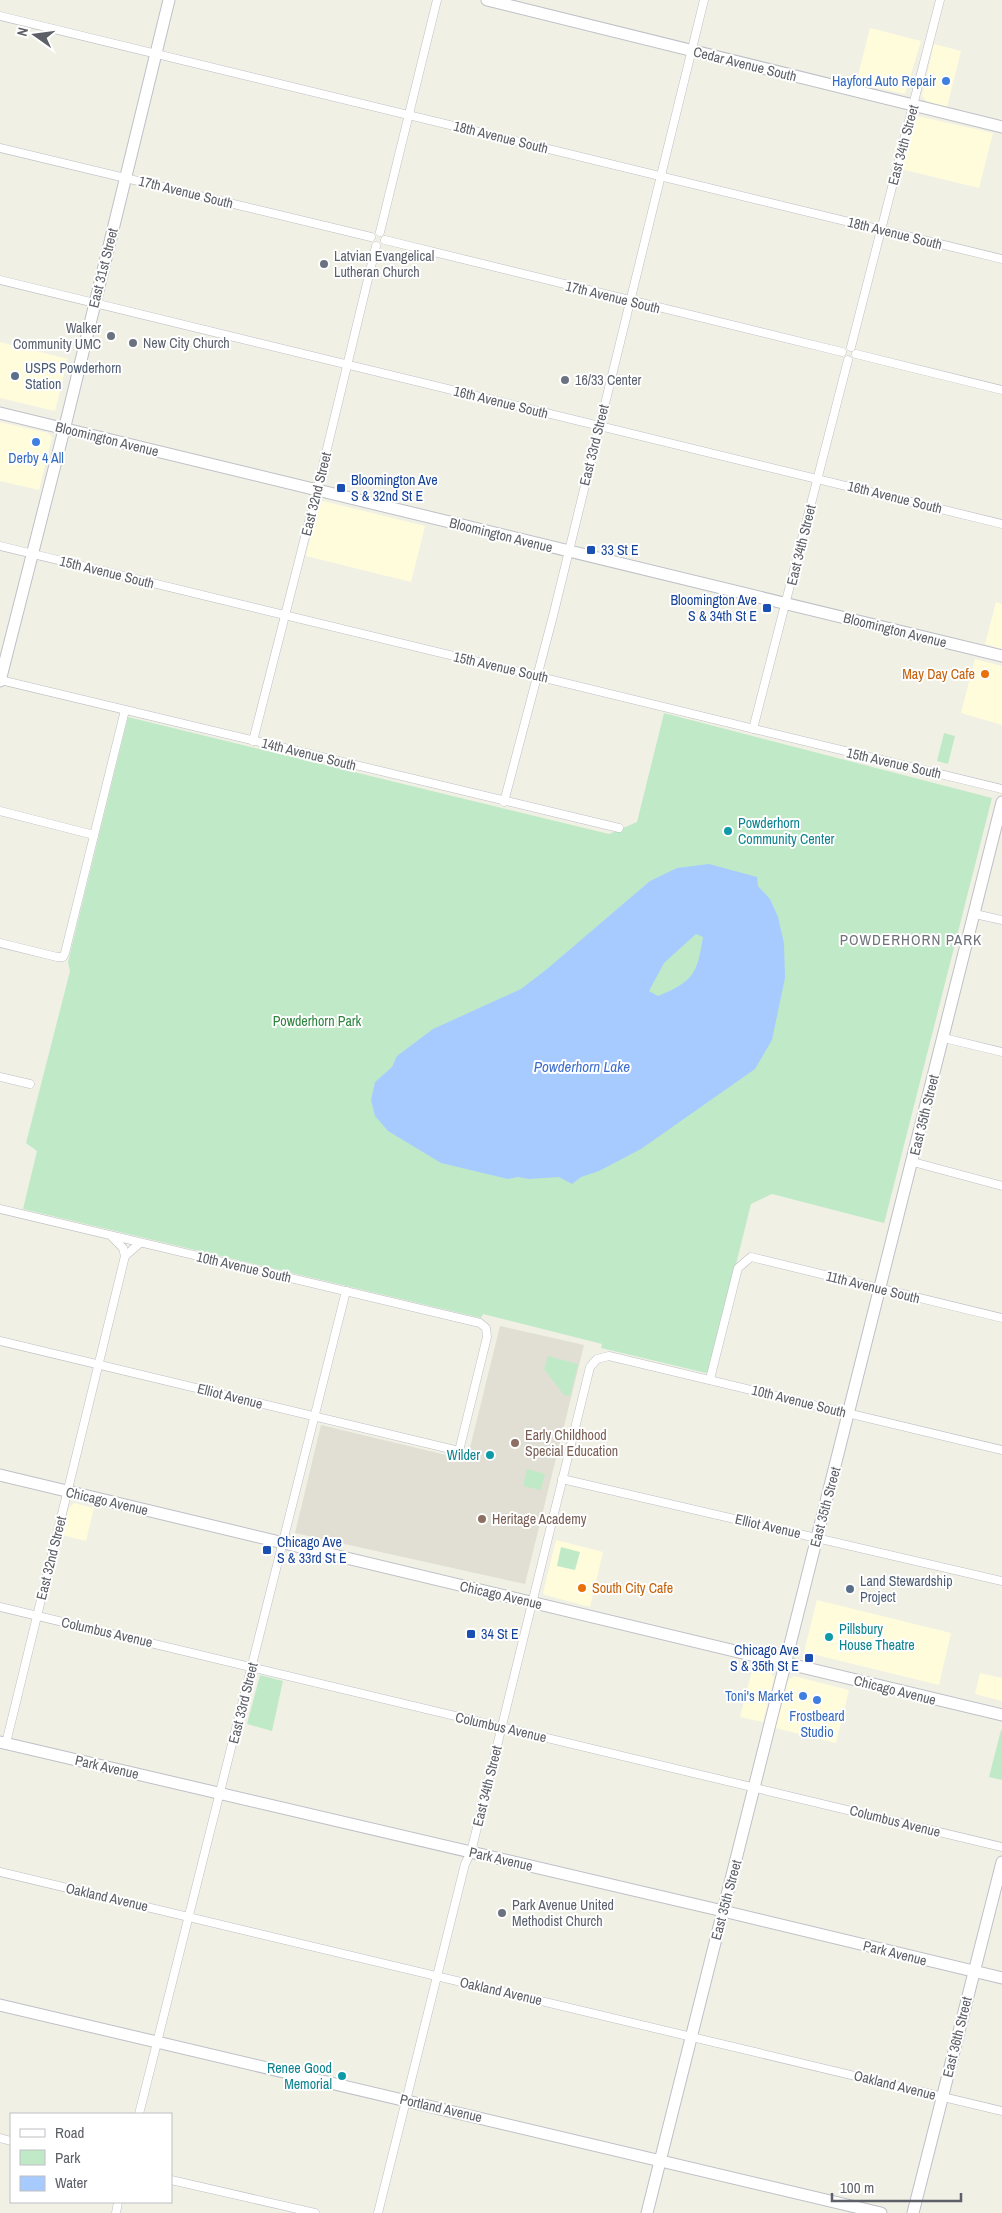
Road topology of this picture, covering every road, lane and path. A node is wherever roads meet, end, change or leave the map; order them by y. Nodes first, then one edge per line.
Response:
1 (169, 0) edge
2 (437, 0) edge
3 (488, 0) edge
4 (704, 0) edge
5 (940, 0) edge
6 (0, 16) edge
7 (691, 51) junction
8 (156, 53) junction
9 (913, 105) junction
10 (409, 114) junction
11 (1002, 127) edge
12 (0, 148) edge
13 (125, 177) junction
14 (660, 177) junction
15 (881, 230) junction
16 (380, 232) junction
17 (371, 237) junction
18 (385, 240) junction
19 (376, 246) junction
20 (1002, 259) edge
21 (0, 280) edge
22 (630, 301) junction
23 (94, 303) junction
24 (853, 351) junction
25 (842, 352) junction
26 (848, 360) junction
27 (348, 364) junction
28 (1002, 390) edge
29 (0, 413) edge
30 (599, 426) junction
31 (64, 428) junction
32 (818, 479) junction
33 (317, 490) junction
34 (1002, 524) edge
35 (0, 546) edge
36 (568, 551) junction
37 (33, 554) junction
38 (786, 603) junction
39 (285, 616) junction
40 (1002, 656) edge
41 (538, 676) junction
42 (0, 680) edge
43 (126, 710) junction
44 (753, 729) junction
45 (253, 741) junction
46 (1002, 789) edge
47 (504, 802) junction
48 (1002, 802) edge
49 (0, 811) edge
50 (619, 828) dead end
51 (94, 835) junction
52 (974, 914) junction
53 (1002, 920) edge
54 (0, 943) edge
55 (944, 1038) junction
56 (1002, 1052) edge
57 (0, 1076) edge
58 (30, 1084) dead end
59 (913, 1162) junction
60 (1002, 1186) edge
61 (0, 1209) edge
62 (110, 1236) junction
63 (140, 1243) junction
64 (125, 1256) junction
65 (881, 1289) junction
66 (346, 1291) junction
67 (1002, 1318) edge
68 (0, 1341) edge
69 (596, 1359) joint
70 (98, 1365) junction
71 (710, 1379) junction
72 (849, 1413) junction
73 (315, 1417) junction
74 (1002, 1450) edge
75 (459, 1451) joint
76 (0, 1475) edge
77 (562, 1479) junction
78 (68, 1492) junction
79 (817, 1538) junction
80 (284, 1542) junction
81 (1002, 1581) edge
82 (532, 1603) junction
83 (0, 1607) edge
84 (37, 1616) junction
85 (786, 1663) junction
86 (252, 1667) junction
87 (1002, 1715) edge
88 (502, 1728) junction
89 (3, 1742) edge
90 (755, 1787) junction
91 (220, 1793) junction
92 (1002, 1847) edge
93 (471, 1852) junction
94 (1002, 1862) edge
95 (0, 1872) edge
96 (723, 1911) junction
97 (188, 1916) junction
98 (974, 1972) junction
99 (437, 1976) junction
100 (1002, 1978) edge
101 (0, 2005) edge
102 (691, 2036) junction
103 (157, 2040) junction
104 (942, 2096) junction
105 (407, 2100) junction
106 (1002, 2111) edge
107 (139, 2113) edge
108 (660, 2159) junction
109 (172, 2180) edge
110 (314, 2213) edge
111 (378, 2213) edge
112 (647, 2213) edge
113 (881, 2213) edge
114 (913, 2213) edge

1 - 8 street, East 31st Street
2 - 10 street
3 - 7 street, Cedar Avenue South
4 - 7 street, East 33rd Street
5 - 9 street, East 34th Street
6 - 8 street, 18th Avenue South
7 - 9 street, Cedar Avenue South
7 - 14 street, East 33rd Street
8 - 10 street, 18th Avenue South
8 - 13 street, East 31st Street
9 - 11 street, Cedar Avenue South
9 - 15 street, East 34th Street
10 - 14 street, 18th Avenue South
10 - 16 street
12 - 13 street, 17th Avenue South
13 - 17 street, 17th Avenue South
13 - 23 street, East 31st Street
14 - 15 street, 18th Avenue South
14 - 22 street, East 33rd Street
15 - 20 street, 18th Avenue South
15 - 24 street, East 34th Street
16 - 17 street
16 - 18 street
17 - 19 street
18 - 19 street
18 - 22 street, 17th Avenue South
19 - 27 street, East 32nd Street
21 - 23 street, 16th Avenue South
22 - 25 street, 17th Avenue South
22 - 30 street, East 33rd Street
23 - 27 street, 16th Avenue South
23 - 31 street, East 31st Street
24 - 25 street
24 - 26 street
24 - 28 street
25 - 26 street
26 - 32 street, East 34th Street
27 - 30 street, 16th Avenue South
27 - 33 street, East 32nd Street
29 - 31 street, Bloomington Avenue
30 - 32 street, 16th Avenue South
30 - 36 street, East 33rd Street
31 - 33 street, Bloomington Avenue
31 - 37 street, East 31st Street
32 - 34 street, 16th Avenue South
32 - 38 street, East 34th Street
33 - 36 street, Bloomington Avenue
33 - 39 street, East 32nd Street
35 - 37 street, 15th Avenue South
36 - 38 street, Bloomington Avenue
36 - 41 street, East 33rd Street
37 - 39 street, 15th Avenue South
37 - 42 street, East 31st Street
38 - 40 street, Bloomington Avenue
38 - 44 street, East 34th Street
39 - 41 street, 15th Avenue South
39 - 45 street, East 32nd Street
41 - 44 street, 15th Avenue South
41 - 47 street, East 33rd Street
42 - 43 street, 14th Avenue South
43 - 45 street, 14th Avenue South
43 - 51 street
44 - 46 street, 15th Avenue South
45 - 47 street, 14th Avenue South
47 - 50 street, 14th Avenue South
48 - 52 street, East 35th Street
49 - 51 street
51 - 54 street
52 - 53 street
52 - 55 street, East 35th Street
55 - 56 street
55 - 59 street, East 35th Street
57 - 58 street
59 - 60 street
59 - 65 street, East 35th Street
61 - 62 street, 10th Avenue South
62 - 63 street, 10th Avenue South
62 - 64 street
63 - 64 street
63 - 66 street, 10th Avenue South
64 - 70 street, East 32nd Street
65 - 67 street, 11th Avenue South
65 - 71 street, 11th Avenue South
65 - 72 street, East 35th Street
66 - 73 street, East 33rd Street
66 - 75 street, 10th Avenue South
68 - 70 street, Elliot Avenue
69 - 71 street, 10th Avenue South
69 - 77 street, East 34th Street
70 - 73 street, Elliot Avenue
70 - 78 street, East 32nd Street
71 - 72 street, 10th Avenue South
72 - 74 street, 10th Avenue South
72 - 79 street, East 35th Street
73 - 75 street, Elliot Avenue
73 - 80 street, East 33rd Street
76 - 78 street, Chicago Avenue
77 - 79 street, Elliot Avenue
77 - 82 street, East 34th Street
78 - 80 street, Chicago Avenue
78 - 84 street, East 32nd Street
79 - 81 street, Elliot Avenue
79 - 85 street, East 35th Street
80 - 82 street, Chicago Avenue
80 - 86 street, East 33rd Street
82 - 85 street, Chicago Avenue
82 - 88 street, East 34th Street
83 - 84 street, Columbus Avenue
84 - 86 street, Columbus Avenue
84 - 89 street, East 32nd Street
85 - 87 street, Chicago Avenue
85 - 90 street, East 35th Street
86 - 88 street, Columbus Avenue
86 - 91 street, East 33rd Street
88 - 90 street, Columbus Avenue
88 - 93 street, East 34th Street
89 - 91 street, Park Avenue
90 - 92 street, Columbus Avenue
90 - 96 street, East 35th Street
91 - 93 street, Park Avenue
91 - 97 street, East 33rd Street
93 - 96 street, Park Avenue
93 - 99 street, East 34th Street
94 - 98 street, East 36th Street
95 - 97 street, Oakland Avenue
96 - 98 street, Park Avenue
96 - 102 street, East 35th Street
97 - 99 street, Oakland Avenue
97 - 103 street, East 33rd Street
98 - 100 street, Park Avenue
98 - 104 street, East 36th Street
99 - 102 street, Oakland Avenue
99 - 105 street, East 34th Street
101 - 103 street, Portland Avenue
102 - 104 street, Oakland Avenue
102 - 108 street, East 35th Street
103 - 105 street, Portland Avenue
103 - 107 street, East 33rd Street
104 - 106 street, Oakland Avenue
104 - 114 street, East 36th Street
105 - 108 street, Portland Avenue
105 - 111 street, East 34th Street
108 - 112 street, East 35th Street
108 - 113 street, Portland Avenue
109 - 110 street

